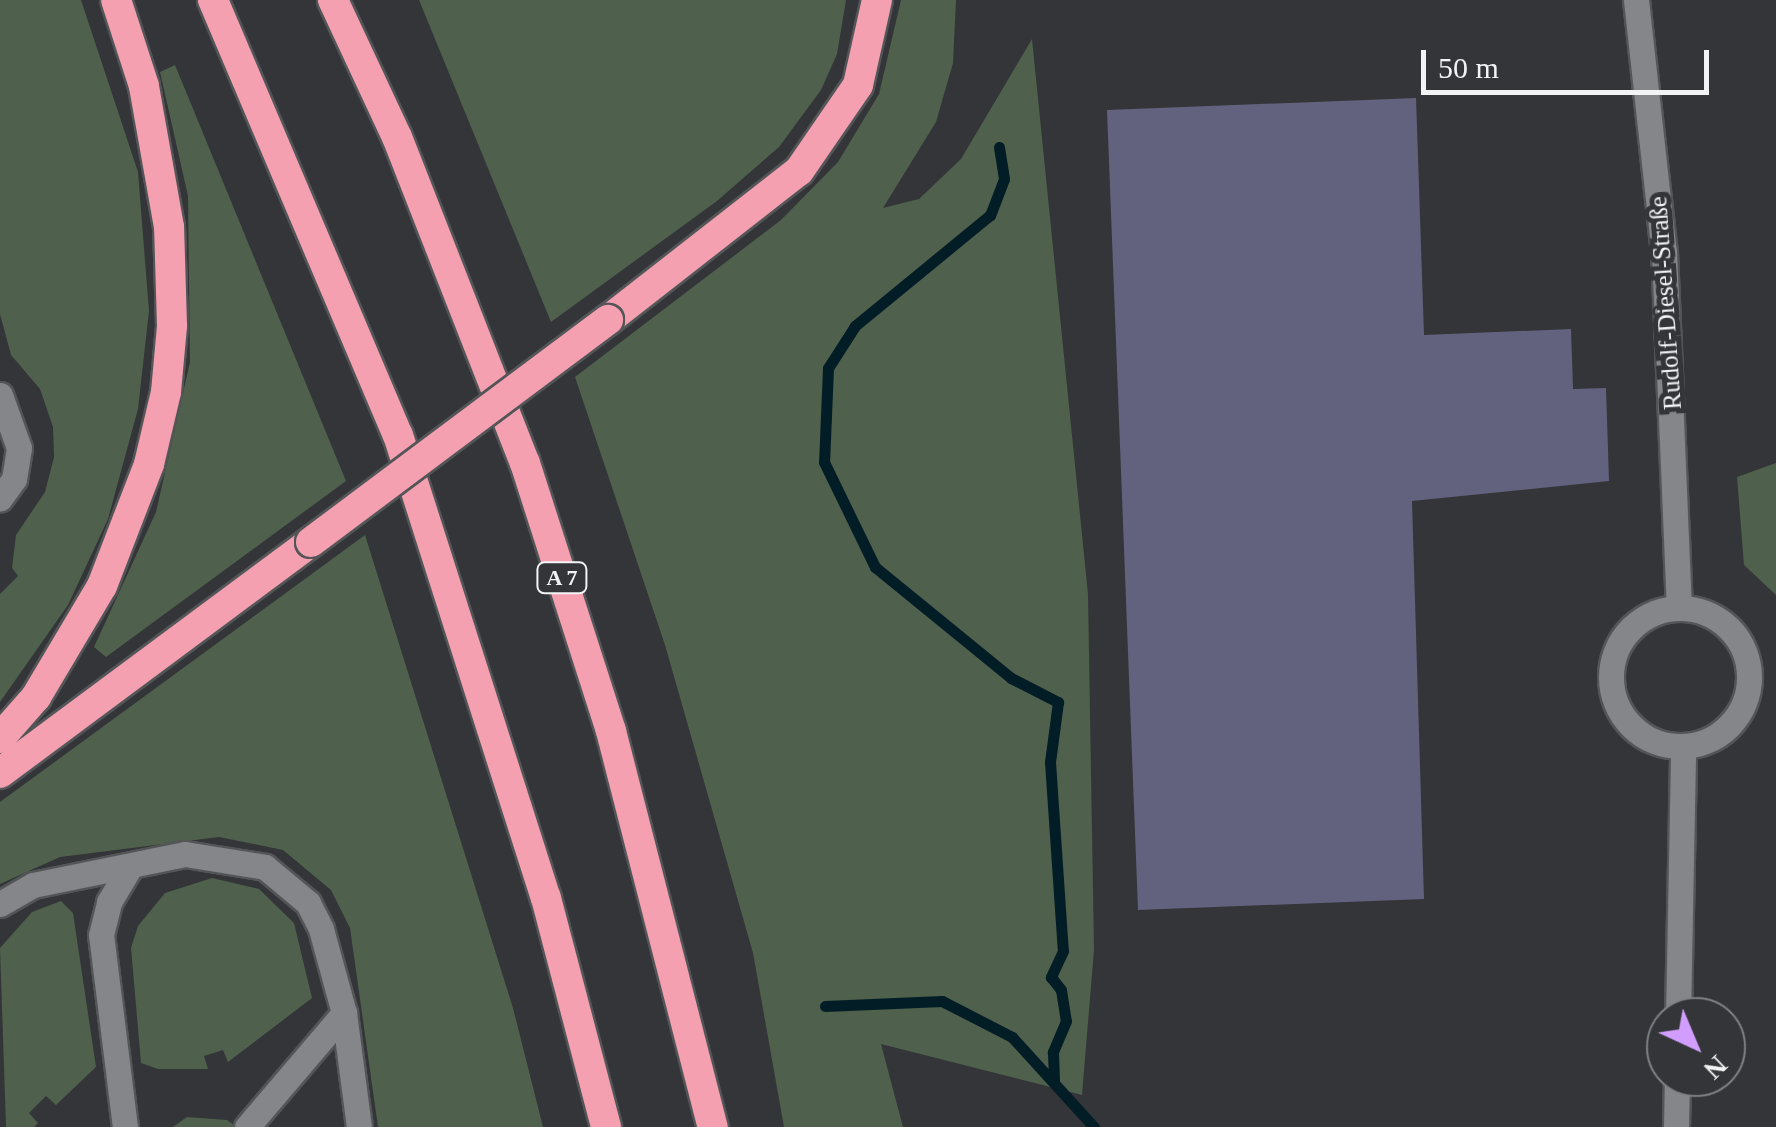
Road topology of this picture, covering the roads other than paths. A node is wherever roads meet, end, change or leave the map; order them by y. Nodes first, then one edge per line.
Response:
1 (116, 0) edge
2 (213, 0) edge
3 (334, 0) edge
4 (344, 0) edge
5 (877, 0) edge
6 (1636, 0) edge
7 (356, 48) junction
8 (0, 396) edge
9 (0, 498) edge
10 (1680, 607) junction
11 (1776, 670) edge
12 (1750, 673) junction
13 (0, 738) edge
14 (1683, 746) junction
15 (0, 773) edge
16 (130, 867) junction
17 (0, 904) edge
18 (1678, 997) edge
19 (344, 1013) junction
20 (1677, 1097) edge
21 (125, 1127) edge
22 (247, 1127) edge
23 (359, 1127) edge
24 (606, 1127) edge
25 (714, 1127) edge
26 (1676, 1127) edge

1 - 13 highway
2 - 24 highway
3 - 7 highway, A 7
4 - 7 highway
5 - 15 highway, bridge
6 - 10 street, Rudolf-Diesel-Straße
7 - 25 highway, A 7
8 - 9 street
10 - 12 street
10 - 14 street
11 - 12 street
12 - 14 street
14 - 18 street
16 - 17 street
16 - 19 street
16 - 21 street
19 - 22 street
19 - 23 street
20 - 26 street

